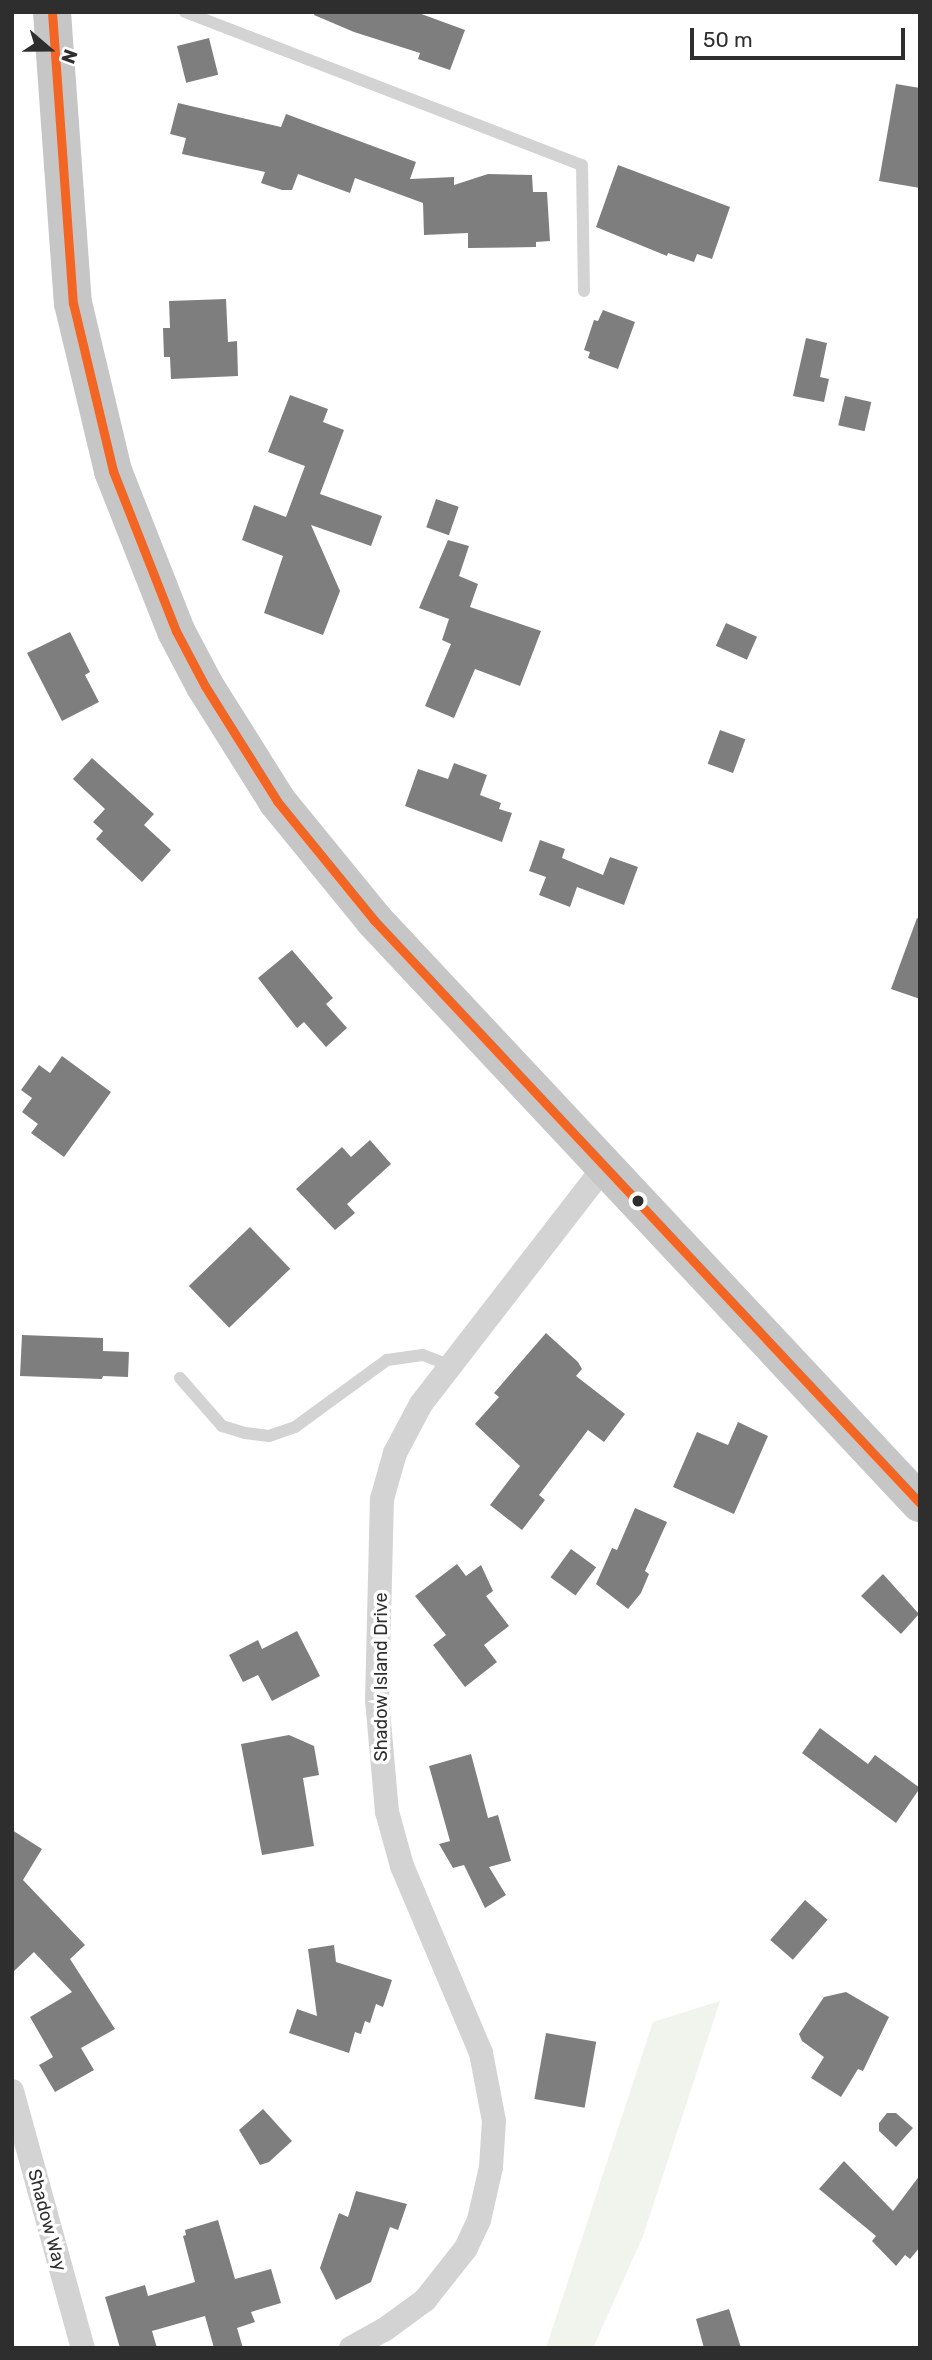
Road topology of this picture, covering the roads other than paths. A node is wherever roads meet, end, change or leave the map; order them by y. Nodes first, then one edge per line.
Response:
1 (52, 12) edge
2 (184, 12) edge
3 (584, 291) dead end
4 (605, 1166) junction
5 (450, 1366) junction
6 (180, 1378) dead end
7 (920, 1503) edge
8 (12, 2091) edge
9 (83, 2348) edge
10 (351, 2348) edge

1 - 4 main road
2 - 3 lane
4 - 5 street, Shadow Island Drive
4 - 7 main road
5 - 6 lane
5 - 10 street, Shadow Island Drive
8 - 9 street, Shadow Way

